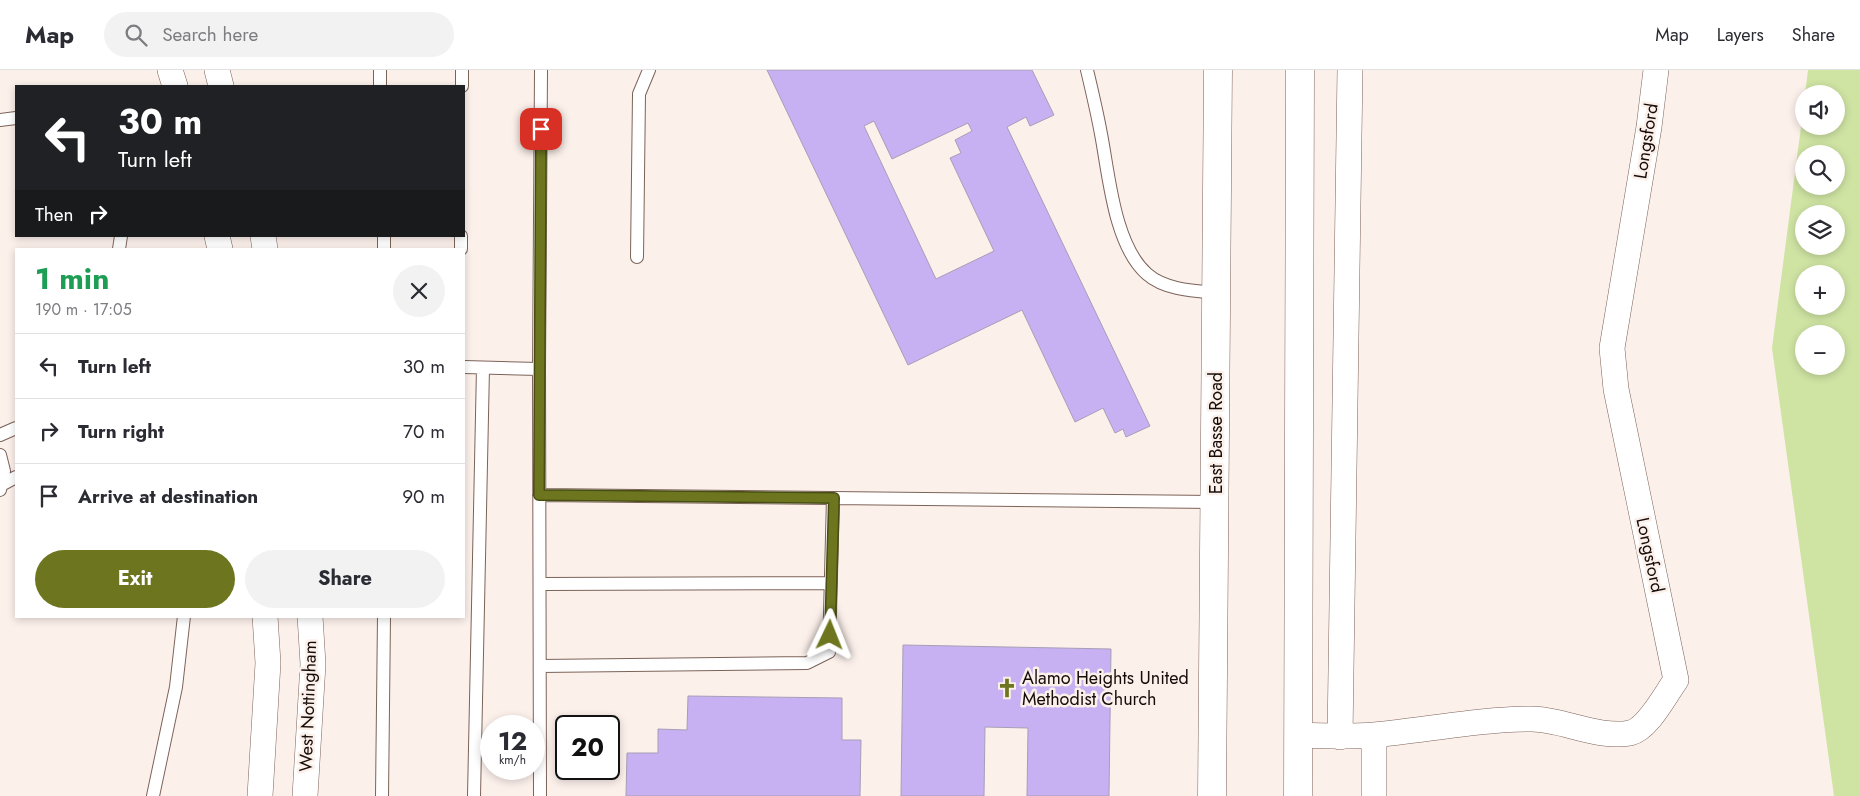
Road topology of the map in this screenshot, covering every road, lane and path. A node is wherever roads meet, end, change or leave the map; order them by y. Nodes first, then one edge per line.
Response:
1 (170, 70) edge
2 (217, 70) edge
3 (380, 70) edge
4 (462, 70) edge
5 (541, 70) edge
6 (649, 70) edge
7 (1086, 70) edge
8 (1218, 70) edge
9 (1300, 70) edge
10 (1350, 70) edge
11 (1656, 70) edge
12 (175, 85) edge
13 (221, 85) edge
14 (380, 85) edge
15 (462, 85) edge
16 (15, 118) edge
17 (0, 120) edge
18 (637, 257) dead end
19 (1217, 293) junction
20 (465, 367) edge
21 (483, 368) junction
22 (539, 369) junction
23 (15, 428) edge
24 (0, 435) edge
25 (0, 455) edge
26 (15, 478) edge
27 (1, 487) edge
28 (539, 495) junction
29 (834, 498) junction
30 (1215, 502) junction
31 (831, 583) junction
32 (540, 584) junction
33 (184, 618) edge
34 (265, 618) edge
35 (310, 618) edge
36 (384, 618) edge
37 (540, 666) junction
38 (1298, 735) junction
39 (1374, 735) junction
40 (1340, 737) junction
41 (154, 796) edge
42 (260, 796) edge
43 (305, 796) edge
44 (382, 796) edge
45 (474, 796) edge
46 (540, 796) edge
47 (1212, 796) edge
48 (1298, 796) edge
49 (1374, 796) edge

1 - 12 street
2 - 13 street
3 - 14 lane
4 - 15 lane
5 - 22 lane
6 - 18 lane
7 - 19 lane
8 - 19 main road, East Basse Road
9 - 38 main road
10 - 40 street
11 - 39 street, Longsford
16 - 17 lane
19 - 30 main road, East Basse Road
20 - 21 lane
21 - 22 lane
21 - 45 lane
22 - 28 lane
23 - 24 lane
25 - 27 lane
26 - 27 lane
28 - 29 lane
28 - 32 lane
29 - 30 lane
29 - 31 lane
30 - 47 main road, East Basse Road
31 - 32 lane
31 - 37 lane
32 - 37 lane
33 - 41 lane
34 - 42 street
35 - 43 street, West Nottingham
36 - 44 lane
37 - 46 lane
38 - 40 street, Longsford
38 - 48 main road
39 - 40 street, Longsford
39 - 49 street

